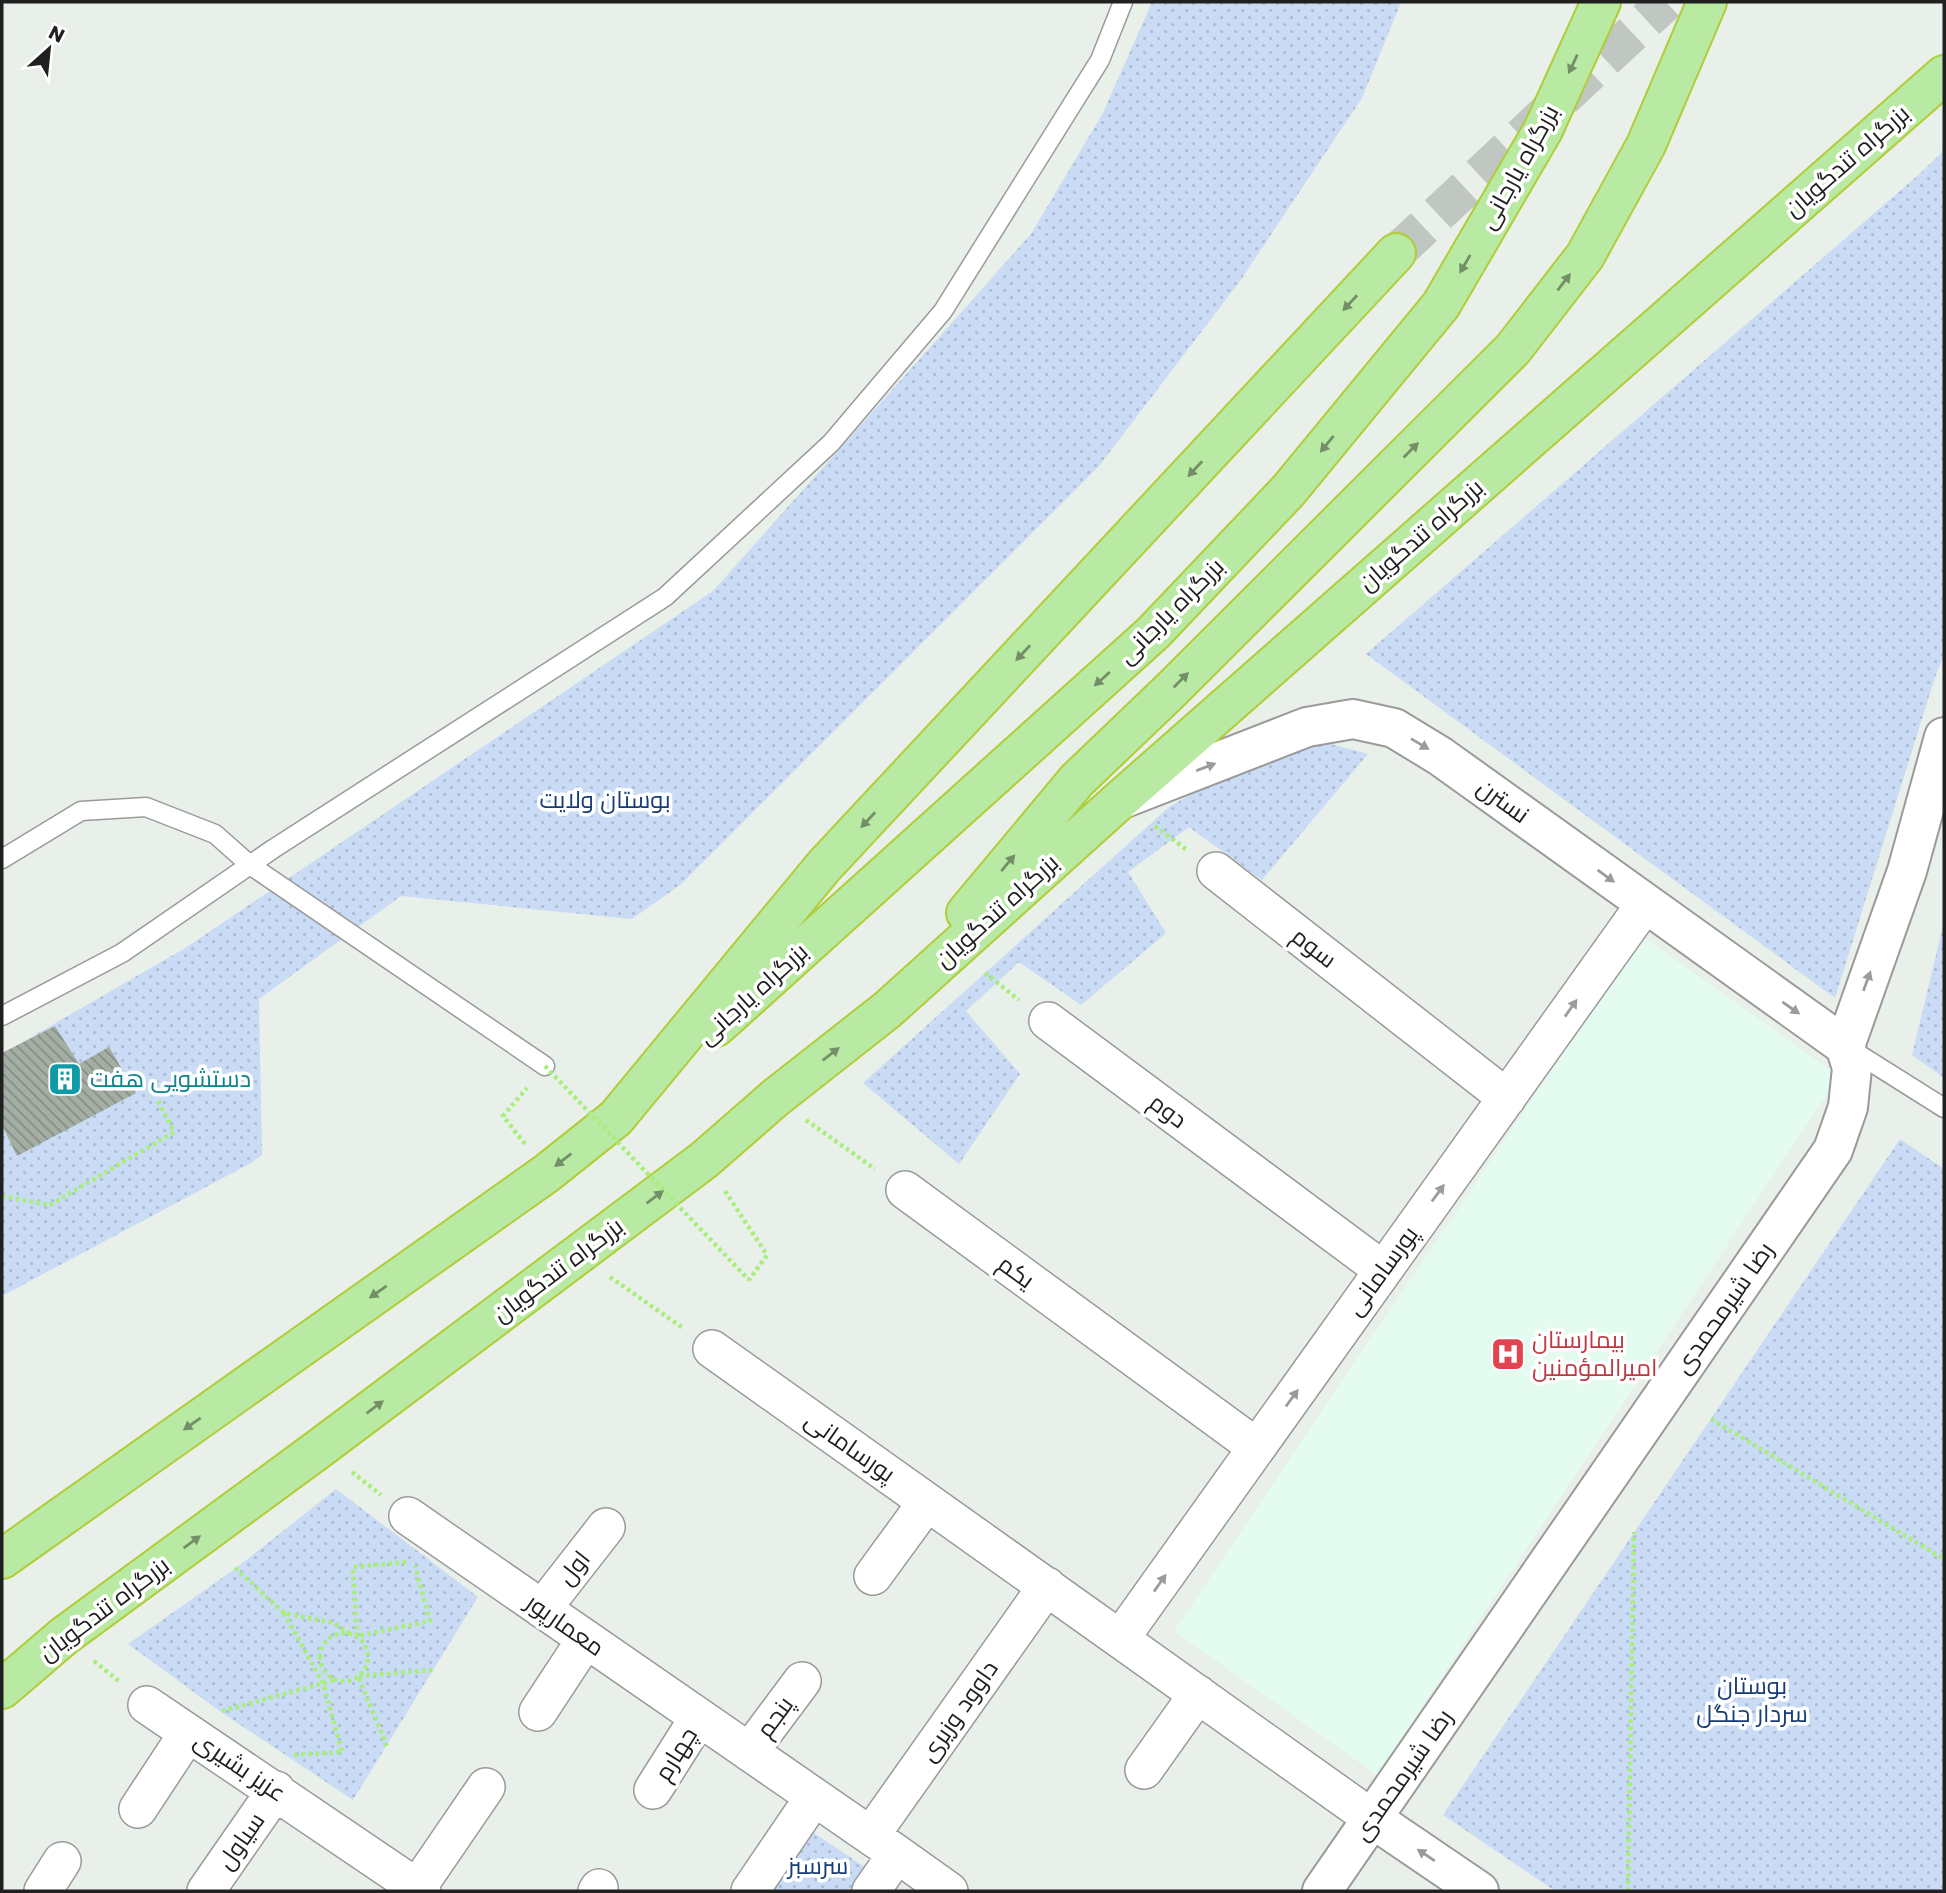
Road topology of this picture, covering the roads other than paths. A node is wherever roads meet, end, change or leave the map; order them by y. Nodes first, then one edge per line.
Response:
1 (1123, 2) edge
2 (1601, 2) edge
3 (1707, 2) edge
4 (1944, 75) edge
5 (1396, 253) tunnel mouth
6 (1944, 737) edge
7 (1120, 800) junction
8 (2, 859) edge
9 (250, 864) junction
10 (1216, 872) road end
11 (1645, 904) junction
12 (887, 1010) junction
13 (2, 1016) edge
14 (1048, 1021) road end
15 (1844, 1046) junction
16 (541, 1071) road end
17 (1507, 1098) junction
18 (1937, 1103) edge
19 (616, 1118) junction
20 (905, 1190) road end
21 (1383, 1270) junction
22 (712, 1349) road end
23 (1256, 1447) junction
24 (927, 1502) junction
25 (408, 1516) road end
26 (606, 1527) dead end
27 (2, 1559) edge
28 (873, 1576) dead end
29 (1047, 1586) junction
30 (542, 1609) junction
31 (586, 1639) junction
32 (1120, 1639) junction
33 (802, 1681) dead end
34 (2, 1689) edge
35 (1198, 1694) junction
36 (147, 1704) road end
37 (538, 1712) dead end
38 (699, 1717) junction
39 (188, 1733) junction
40 (750, 1752) junction
41 (1144, 1770) dead end
42 (486, 1787) dead end
43 (275, 1790) junction
44 (653, 1790) dead end
45 (814, 1797) junction
46 (138, 1810) dead end
47 (1373, 1819) junction
48 (884, 1845) junction
49 (62, 1861) dead end
50 (420, 1889) edge
51 (43, 1891) edge
52 (206, 1891) edge
53 (750, 1891) edge
54 (871, 1891) edge
55 (949, 1891) edge
56 (1322, 1891) edge
57 (1479, 1891) edge

1 - 9 lane
2 -> 19 highway, بزرگراه یارجانی
12 -> 3 highway
4 - 7 highway, بزرگراه تندگویان
5 -> 19 highway
15 -> 6 street
7 -> 11 street, نسترن
7 - 12 highway, بزرگراه تندگویان
8 - 9 lane
9 - 13 lane
9 - 16 lane
10 - 17 street, سوم
11 -> 15 street, نسترن
17 -> 11 street, پورسامانی
34 -> 12 highway, بزرگراه تندگویان
14 - 21 street, دوم
15 - 18 lane
15 - 47 street, رضا شیرمحمدی
21 -> 17 street, پورسامانی
19 -> 27 highway
20 - 23 street, یکم
23 -> 21 street, پورسامانی
22 - 24 street, پورسامانی
32 -> 23 street, پورسامانی
24 - 28 street
24 - 29 street, پورسامانی
25 - 30 street, معمارپور
26 - 30 street, اول
29 - 32 street, پورسامانی
29 - 48 street, داوود وزیری
30 - 31 street, معمارپور
31 - 37 street
31 - 38 street, معمارپور
32 - 35 street, پورسامانی
33 - 40 street, پنجم
35 - 41 street
35 - 47 street, پورسامانی
36 - 39 street, عزیز بشیری
38 - 40 street, معمارپور
38 - 44 street, چهارم
39 - 43 street, عزیز بشیری
39 - 46 street
40 - 45 street, معمارپور
42 - 50 street
43 - 50 street, عزیز بشیری
43 - 52 street, سیاول
45 - 48 street
45 - 53 street
47 - 56 street, رضا شیرمحمدی
57 -> 47 street
48 - 54 street
48 - 55 street
49 - 51 street

